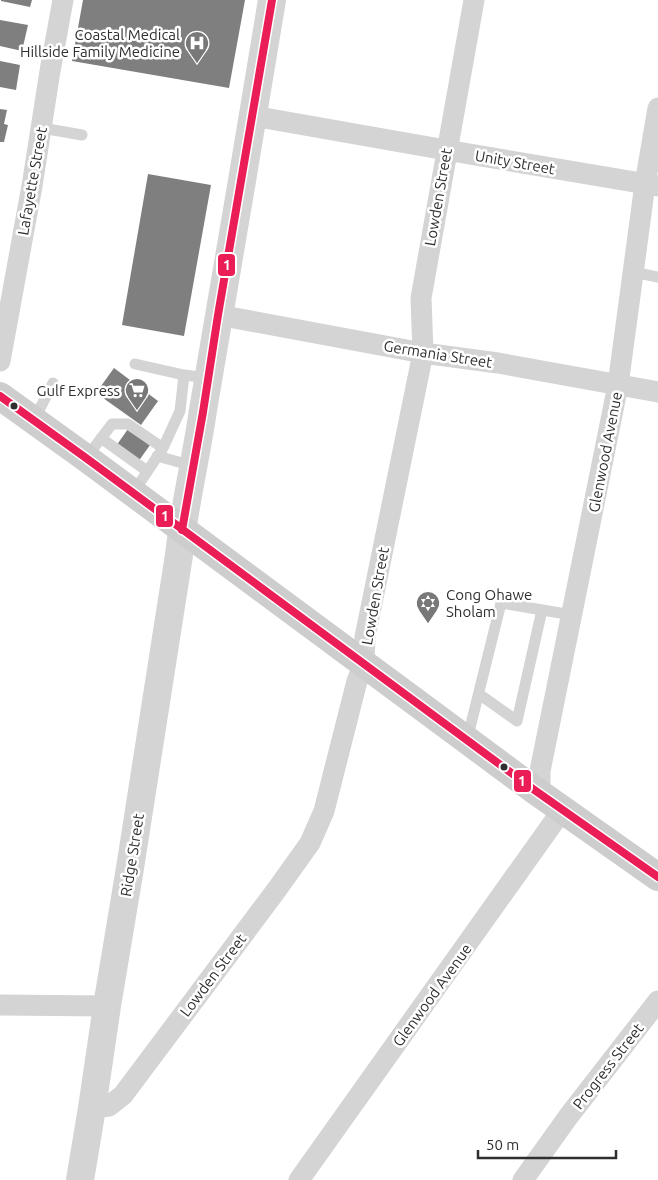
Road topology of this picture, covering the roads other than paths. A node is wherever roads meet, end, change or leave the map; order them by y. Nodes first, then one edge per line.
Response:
1 (63, 0) edge
2 (272, 0) edge
3 (474, 0) edge
4 (658, 108) edge
5 (253, 116) junction
6 (42, 128) junction
7 (82, 135) dead end
8 (446, 150) junction
9 (651, 185) edge
10 (633, 272) junction
11 (658, 277) edge
12 (218, 316) junction
13 (423, 353) junction
14 (0, 361) edge
15 (135, 364) dead end
16 (196, 376) junction
17 (53, 383) dead end
18 (618, 385) junction
19 (658, 392) edge
20 (0, 396) edge
21 (34, 420) junction
22 (93, 448) junction
23 (160, 452) junction
24 (193, 466) junction
25 (140, 482) junction
26 (182, 530) junction
27 (542, 610) junction
28 (572, 616) junction
29 (364, 664) junction
30 (479, 694) junction
31 (467, 740) junction
32 (540, 794) junction
33 (563, 809) junction
34 (658, 877) edge
35 (658, 1001) edge
36 (0, 1005) edge
37 (106, 1006) junction
38 (92, 1108) junction
39 (80, 1180) edge
40 (299, 1180) edge
41 (523, 1180) edge

1 - 6 street, Lafayette Street
2 - 5 street, Ridge Street
3 - 8 street, Lowden Street
4 - 9 street, Glenwood Avenue
5 - 8 street, Unity Street
5 - 12 street, Ridge Street
6 - 7 lane
6 - 14 street, Lafayette Street
8 - 9 street, Unity Street
8 - 13 street, Lowden Street
9 - 10 street, Glenwood Avenue
10 - 11 lane
10 - 18 street, Glenwood Avenue
12 - 13 street, Germania Street
12 - 16 street, Ridge Street
13 - 18 street, Germania Street
13 - 29 street, Lowden Street
15 - 16 lane
16 - 23 lane
16 - 24 street, Ridge Street
17 - 21 lane
18 - 19 street, Germania Street
18 - 28 street, Glenwood Avenue
20 - 21 main road
21 - 22 main road
22 - 23 lane
22 - 25 main road
22 - 25 lane
23 - 24 lane
23 - 25 lane
24 - 26 street, Ridge Street
25 - 26 main road
26 - 29 main road
26 - 37 street, Ridge Street
27 - 28 lane
27 - 30 lane
27 - 30 lane
28 - 32 street, Glenwood Avenue
29 - 31 main road
29 - 38 street, Lowden Street
30 - 31 lane
31 - 32 main road
32 - 33 main road
33 - 34 main road
33 - 40 street, Glenwood Avenue
35 - 41 street, Progress Street
36 - 37 street
37 - 38 street, Ridge Street
38 - 39 street, Ridge Street

